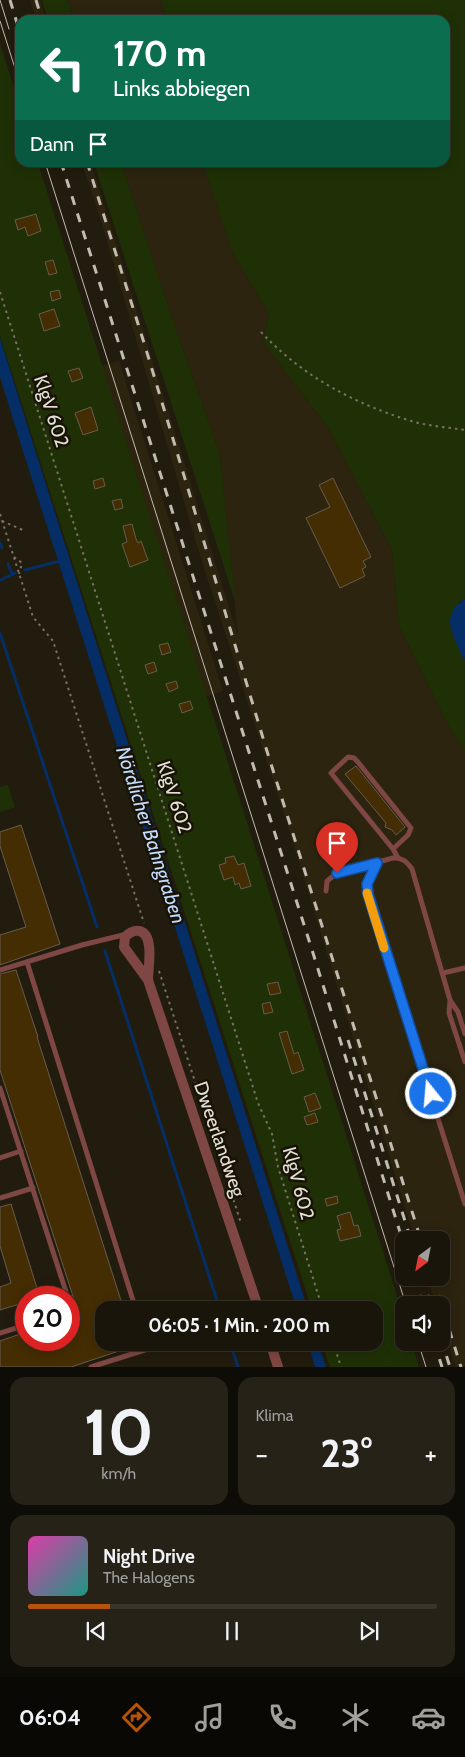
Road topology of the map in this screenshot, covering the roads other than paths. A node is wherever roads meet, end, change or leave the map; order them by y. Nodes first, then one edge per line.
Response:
1 (394, 849) junction
2 (398, 858) junction
3 (377, 863) junction
4 (326, 891) dead end
5 (128, 934) junction
6 (27, 962) junction
7 (465, 968) edge
8 (0, 970) edge
9 (443, 973) junction
10 (148, 980) junction
11 (450, 1000) junction
12 (465, 1034) edge
13 (465, 1062) edge
14 (0, 1088) edge
15 (21, 1152) junction
16 (0, 1158) edge
17 (32, 1188) junction
18 (0, 1198) edge
19 (465, 1204) edge
20 (64, 1286) edge
21 (133, 1301) edge
22 (256, 1301) edge
23 (15, 1328) edge
24 (0, 1333) edge
25 (142, 1351) edge
26 (273, 1351) edge
27 (91, 1367) edge
28 (278, 1367) edge

1 - 1 lane
1 - 2 lane
2 - 3 lane
2 - 9 lane
3 - 4 lane
3 - 19 lane
5 - 6 lane
5 - 10 street, Dweerlandweg
5 - 10 street, Dweerlandweg
6 - 8 lane
6 - 21 lane
7 - 9 lane
9 - 11 lane
10 - 22 street, Dweerlandweg
11 - 12 lane
11 - 13 lane
14 - 15 lane
15 - 16 lane
15 - 17 lane
17 - 18 lane
17 - 20 lane
23 - 24 lane
25 - 27 lane
26 - 28 street

